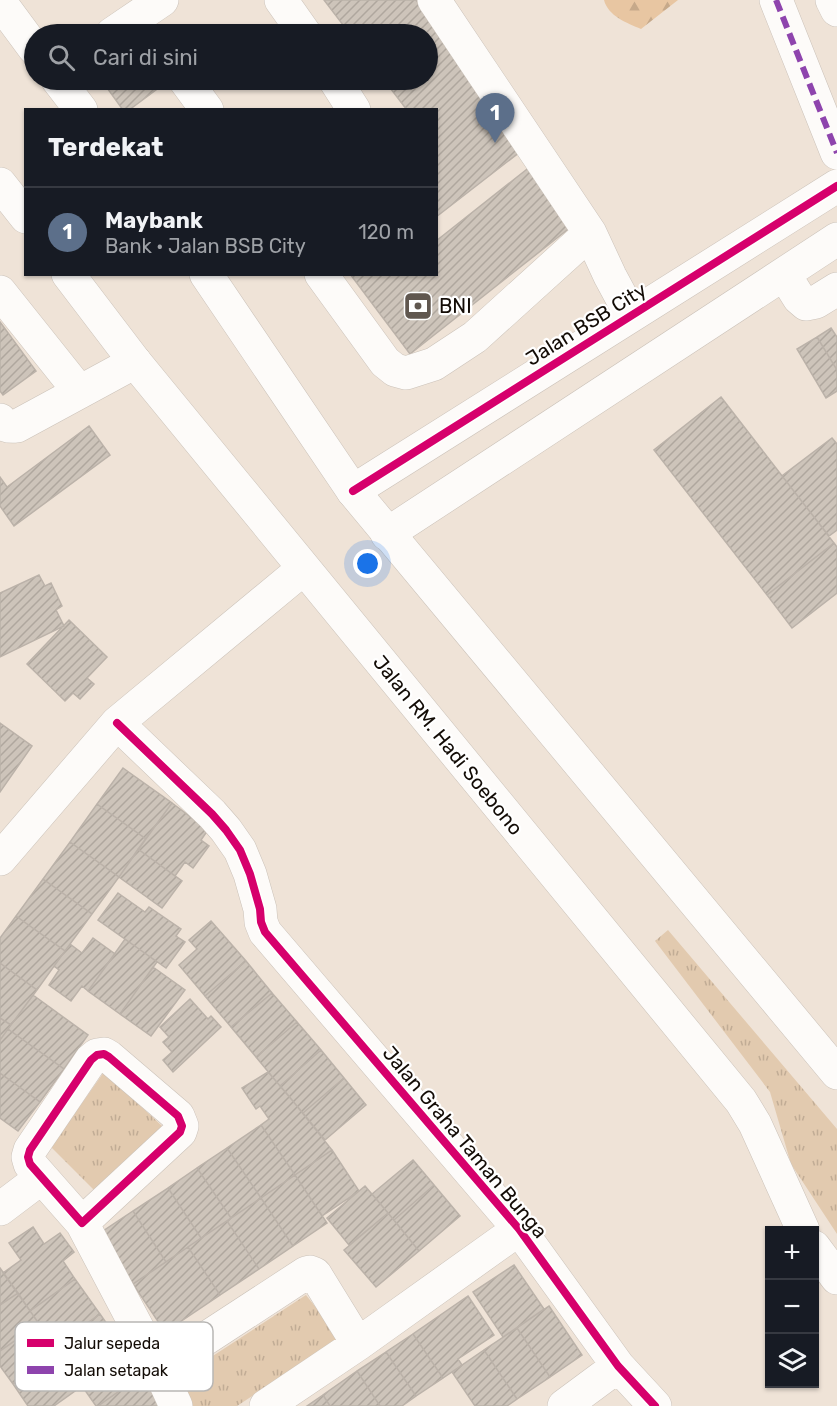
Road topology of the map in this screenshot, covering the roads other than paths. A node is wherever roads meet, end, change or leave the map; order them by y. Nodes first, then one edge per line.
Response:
1 (281, 0) edge
2 (434, 0) edge
3 (776, 0) edge
4 (832, 0) edge
5 (0, 2) edge
6 (837, 10) edge
7 (298, 24) edge
8 (24, 34) edge
9 (66, 90) edge
10 (192, 90) edge
11 (341, 90) edge
12 (79, 108) edge
13 (206, 108) edge
14 (353, 108) edge
15 (837, 153) edge
16 (0, 183) edge
17 (837, 186) edge
18 (24, 214) edge
19 (590, 233) junction
20 (837, 239) edge
21 (784, 274) junction
22 (70, 276) edge
23 (207, 276) edge
24 (322, 276) edge
25 (687, 279) junction
26 (837, 289) edge
27 (0, 292) edge
28 (631, 315) junction
29 (715, 319) junction
30 (135, 362) junction
31 (79, 391) junction
32 (0, 420) edge
33 (353, 491) junction
34 (387, 534) junction
35 (303, 569) junction
36 (117, 723) junction
37 (0, 860) edge
38 (837, 1073) edge
39 (41, 1178) junction
40 (0, 1209) edge
41 (82, 1223) junction
42 (801, 1226) edge
43 (519, 1229) junction
44 (819, 1254) edge
45 (837, 1278) edge
46 (134, 1322) edge
47 (213, 1334) edge
48 (358, 1344) junction
49 (618, 1366) junction
50 (169, 1391) edge
51 (176, 1406) edge
52 (266, 1406) edge
53 (564, 1406) edge
54 (655, 1406) edge

1 - 7 street
2 - 19 street
3 - 15 street
4 - 6 street
5 - 8 street
9 - 12 street
10 - 13 street
11 - 14 street
16 - 18 street
17 - 25 street, Jalan BSB City
19 - 24 street
19 - 28 street
20 - 21 street
21 - 26 street
21 - 29 street
22 - 30 street, Jalan RM. Hadi Soebono
23 - 33 street
25 - 28 street, Jalan BSB City
25 - 29 street
27 - 31 street
28 - 33 street, Jalan BSB City
29 - 34 street
30 - 31 street
30 - 35 street, Jalan RM. Hadi Soebono
31 - 32 street
33 - 34 street
34 - 38 street
35 - 36 street
35 - 42 street, Jalan RM. Hadi Soebono
36 - 37 street
36 - 43 street, Jalan Graha Taman Bunga
39 - 40 street
39 - 41 street
39 - 41 street
41 - 46 street
43 - 48 street, Jalan Graha Taman Bunga
43 - 49 street, Jalan Graha Taman Bunga
44 - 45 street
47 - 48 street
48 - 52 street, Jalan Graha Taman Bunga
49 - 53 street
49 - 54 street, Jalan Graha Taman Bunga
50 - 51 street

